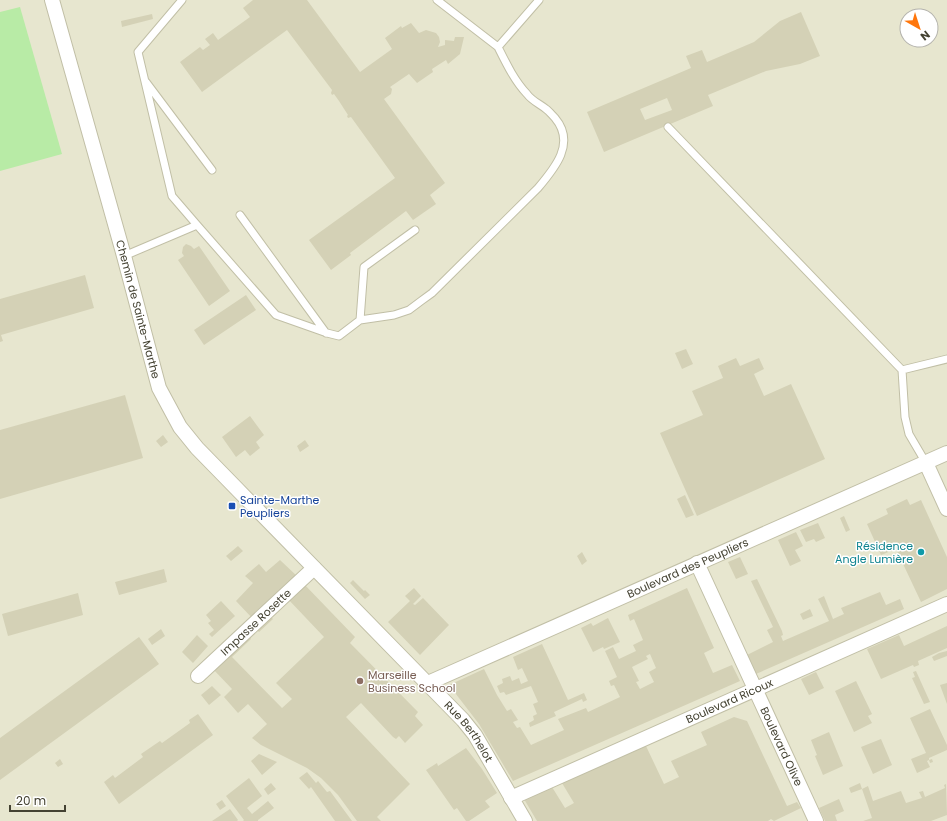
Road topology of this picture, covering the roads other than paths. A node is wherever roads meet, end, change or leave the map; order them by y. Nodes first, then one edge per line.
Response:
1 (52, 0) edge
2 (182, 0) edge
3 (437, 0) edge
4 (539, 0) edge
5 (498, 47) junction
6 (144, 79) junction
7 (668, 127) dead end
8 (212, 170) dead end
9 (240, 215) dead end
10 (197, 225) junction
11 (415, 230) dead end
12 (124, 256) junction
13 (360, 320) junction
14 (327, 333) junction
15 (947, 359) edge
16 (902, 370) junction
17 (947, 453) edge
18 (926, 463) junction
19 (947, 509) edge
20 (697, 563) junction
21 (314, 568) junction
22 (947, 604) edge
23 (198, 676) dead end
24 (428, 683) junction
25 (755, 690) junction
26 (511, 798) junction
27 (524, 821) edge
28 (816, 821) edge

1 - 12 street, Chemin de Sainte-Marthe
2 - 6 lane
3 - 5 lane
4 - 5 lane
5 - 13 lane
6 - 8 lane
6 - 10 lane
7 - 16 lane
9 - 14 lane
10 - 12 lane
10 - 14 lane
11 - 13 lane
12 - 21 street, Chemin de Sainte-Marthe
13 - 14 lane
15 - 16 lane
16 - 18 lane
17 - 18 street, Boulevard des Peupliers
18 - 19 street
18 - 20 street, Boulevard des Peupliers
20 - 24 street, Boulevard des Peupliers
20 - 25 street, Boulevard Olive
21 - 23 street, Impasse Rosette
21 - 24 street, Rue Berthelot
22 - 25 street, Boulevard Ricoux
24 - 26 street, Rue Berthelot
25 - 26 street, Boulevard Ricoux
25 - 28 street, Boulevard Olive
26 - 27 street, Rue Berthelot

